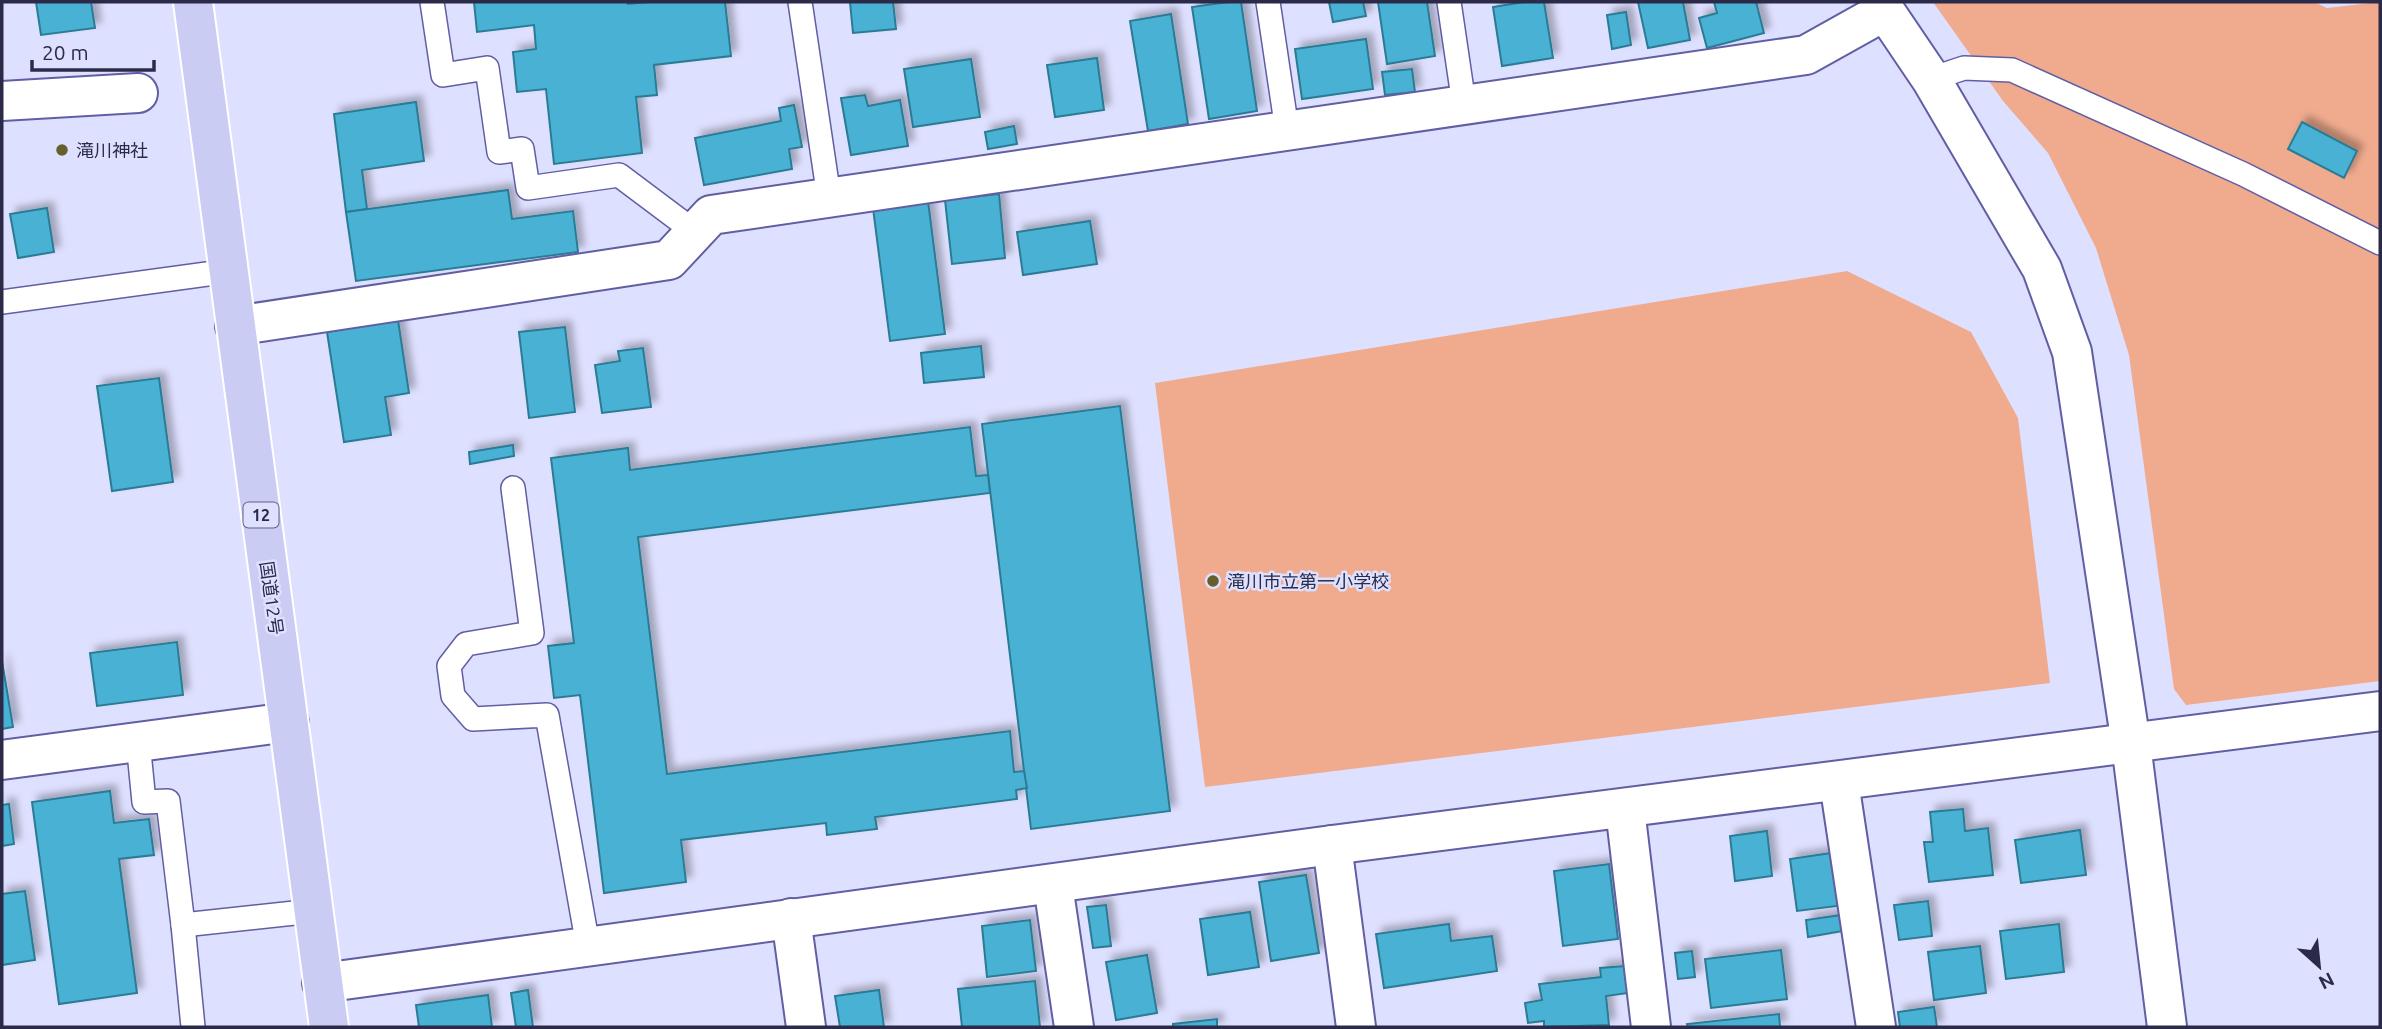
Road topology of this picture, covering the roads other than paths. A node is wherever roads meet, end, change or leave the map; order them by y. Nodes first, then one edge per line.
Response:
1 (193, 2) edge
2 (432, 2) edge
3 (800, 2) edge
4 (1268, 2) edge
5 (1449, 2) edge
6 (1882, 6) edge
7 (1931, 79) junction
8 (138, 93) dead end
9 (2, 101) edge
10 (1464, 104) junction
11 (1287, 130) junction
12 (829, 197) junction
13 (695, 232) junction
14 (2380, 243) edge
15 (229, 271) junction
16 (2, 302) edge
17 (235, 326) junction
18 (513, 488) dead end
19 (2380, 711) edge
20 (289, 722) junction
21 (138, 742) junction
22 (2131, 744) junction
23 (2, 760) edge
24 (1839, 782) junction
25 (1625, 809) junction
26 (1332, 845) junction
27 (1054, 885) junction
28 (313, 911) junction
29 (791, 918) junction
30 (183, 925) junction
31 (588, 946) junction
32 (322, 983) junction
33 (193, 1027) edge
34 (329, 1027) edge
35 (806, 1027) edge
36 (1074, 1027) edge
37 (1356, 1027) edge
38 (1651, 1027) edge
39 (1876, 1027) edge
40 (2167, 1027) edge

1 - 15 highway, 国道12号 / 12
2 - 13 lane
3 - 12 lane
4 - 11 lane
5 - 10 lane
6 - 7 street
6 - 10 street
7 - 14 lane
7 - 22 street
8 - 9 street
10 - 11 street
11 - 12 street
12 - 13 street
13 - 17 street
15 - 16 lane
15 - 17 highway, 国道12号 / 12
17 - 20 highway, 国道12号 / 12
18 - 31 lane
19 - 22 street
20 - 21 street
20 - 28 highway, 国道12号 / 12
21 - 23 street
21 - 30 lane
22 - 24 street
22 - 40 street
24 - 25 street
24 - 39 street
25 - 26 street
25 - 38 street
26 - 27 street
26 - 37 street
27 - 29 street
27 - 36 street
28 - 30 lane
28 - 32 highway, 国道12号 / 12
29 - 31 street
29 - 35 street
30 - 33 lane
31 - 32 street
32 - 34 highway, 国道12号 / 12

